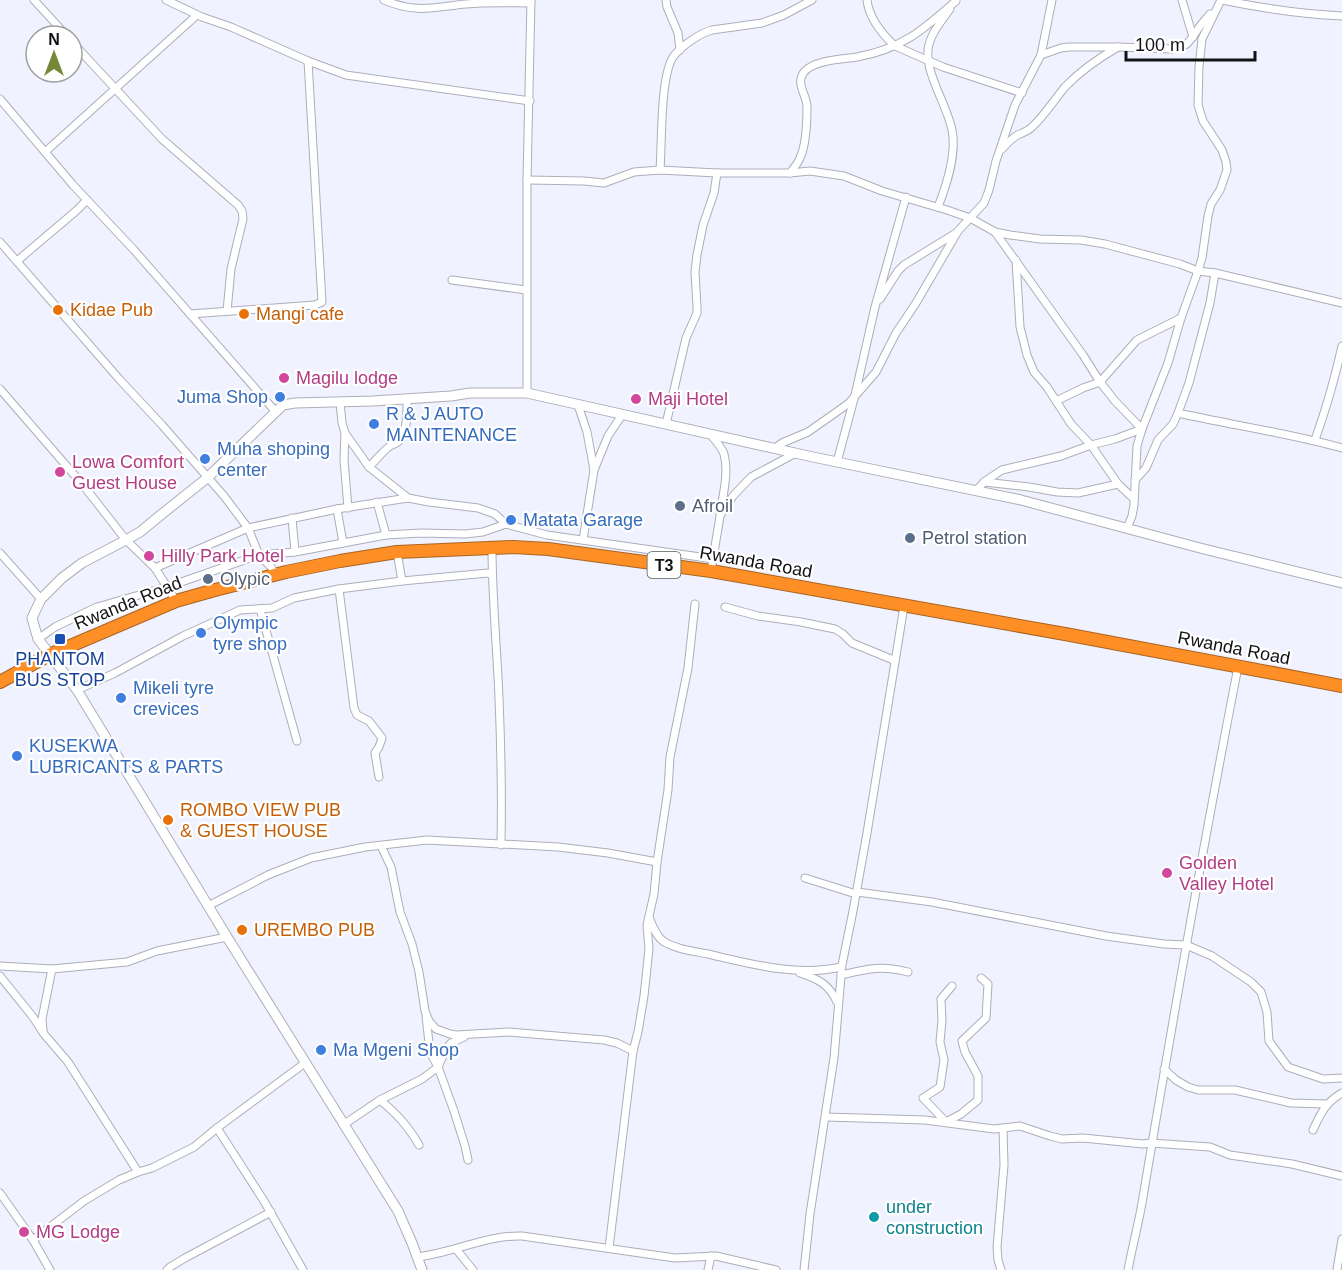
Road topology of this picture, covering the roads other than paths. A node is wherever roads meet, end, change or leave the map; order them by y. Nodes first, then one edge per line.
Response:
1 (36, 0) edge
2 (166, 0) edge
3 (384, 0) edge
4 (666, 0) edge
5 (812, 0) edge
6 (867, 0) edge
7 (956, 0) edge
8 (1052, 0) edge
9 (1182, 0) edge
10 (1221, 0) edge
11 (531, 2) edge
12 (197, 15) junction
13 (1342, 16) edge
14 (57, 24) edge
15 (1193, 37) junction
16 (895, 46) junction
17 (1119, 46) junction
18 (680, 50) junction
19 (84, 55) edge
20 (1041, 55) junction
21 (928, 60) junction
22 (308, 61) junction
23 (115, 89) junction
24 (1022, 93) junction
25 (0, 99) edge
26 (530, 101) junction
27 (45, 152) junction
28 (998, 154) junction
29 (660, 170) junction
30 (717, 173) junction
31 (790, 173) junction
32 (527, 180) junction
33 (906, 197) junction
34 (87, 200) junction
35 (938, 207) junction
36 (970, 218) junction
37 (958, 231) junction
38 (994, 232) junction
39 (0, 242) edge
40 (1016, 260) junction
41 (17, 261) junction
42 (1198, 271) junction
43 (1215, 273) junction
44 (452, 280) dead end
45 (526, 290) junction
46 (1342, 303) edge
47 (875, 307) junction
48 (227, 311) junction
49 (190, 314) junction
50 (1181, 318) junction
51 (1342, 346) edge
52 (1100, 382) junction
53 (0, 389) edge
54 (527, 393) junction
55 (855, 395) junction
56 (407, 399) junction
57 (1056, 401) junction
58 (340, 402) junction
59 (578, 405) junction
60 (275, 411) junction
61 (1178, 413) junction
62 (622, 415) junction
63 (666, 424) junction
64 (1142, 429) junction
65 (345, 433) junction
66 (710, 434) junction
67 (1315, 440) junction
68 (1090, 445) junction
69 (775, 448) junction
70 (1342, 448) edge
71 (796, 453) junction
72 (837, 462) junction
73 (369, 467) junction
74 (594, 470) junction
75 (207, 478) junction
76 (1135, 480) junction
77 (984, 482) junction
78 (1118, 484) junction
79 (976, 491) junction
80 (408, 498) junction
81 (1134, 499) junction
82 (377, 502) junction
83 (348, 508) junction
84 (337, 509) junction
85 (720, 516) junction
86 (292, 519) junction
87 (506, 524) junction
88 (248, 528) junction
89 (1127, 528) junction
90 (386, 535) junction
91 (126, 540) junction
92 (583, 540) junction
93 (343, 543) junction
94 (492, 547) junction
95 (296, 552) junction
96 (397, 552) junction
97 (0, 553) edge
98 (259, 555) junction
99 (712, 565) junction
100 (155, 568) junction
101 (276, 574) junction
102 (492, 575) junction
103 (402, 580) junction
104 (1342, 584) edge
105 (166, 587) junction
106 (339, 589) junction
107 (41, 599) junction
108 (176, 601) junction
109 (695, 604) dead end
110 (904, 606) junction
111 (725, 607) dead end
112 (260, 609) junction
113 (38, 639) junction
114 (49, 655) junction
115 (895, 662) junction
116 (1238, 667) junction
117 (0, 682) edge
118 (1342, 686) edge
119 (77, 690) junction
120 (297, 741) dead end
121 (379, 777) dead end
122 (501, 845) junction
123 (381, 846) junction
124 (657, 862) junction
125 (805, 878) dead end
126 (856, 893) junction
127 (208, 906) junction
128 (649, 917) junction
129 (226, 937) junction
130 (1186, 945) junction
131 (0, 966) edge
132 (52, 969) junction
133 (789, 969) junction
134 (841, 971) junction
135 (908, 972) dead end
136 (0, 976) edge
137 (981, 978) dead end
138 (952, 986) dead end
139 (838, 1005) junction
140 (425, 1011) junction
141 (44, 1034) junction
142 (470, 1034) junction
143 (633, 1051) junction
144 (305, 1063) junction
145 (438, 1067) junction
146 (1164, 1069) junction
147 (1342, 1078) edge
148 (1342, 1093) edge
149 (380, 1100) junction
150 (1327, 1104) junction
151 (826, 1117) junction
152 (946, 1122) junction
153 (343, 1125) junction
154 (217, 1128) junction
155 (1003, 1129) junction
156 (1313, 1130) dead end
157 (1151, 1143) junction
158 (419, 1145) dead end
159 (468, 1160) dead end
160 (138, 1172) junction
161 (1342, 1176) edge
162 (0, 1193) edge
163 (271, 1212) junction
164 (1342, 1239) edge
165 (33, 1240) junction
166 (609, 1248) junction
167 (456, 1249) junction
168 (711, 1256) junction
169 (417, 1257) junction
170 (998, 1260) junction
171 (50, 1270) edge
172 (167, 1270) edge
173 (303, 1270) edge
174 (422, 1270) edge
175 (473, 1270) edge
176 (708, 1270) edge
177 (776, 1270) edge
178 (804, 1270) edge
179 (995, 1270) edge
180 (1001, 1270) edge
181 (1128, 1270) edge
182 (1337, 1270) edge

1 - 14 street
2 - 12 street
3 - 11 street
4 - 18 street
5 - 18 street
6 - 16 street
7 - 16 street
7 - 21 street
8 - 20 street
9 - 15 street
10 - 13 street
10 - 15 street
10 - 42 street
11 - 26 street
12 - 22 street
12 - 23 street
15 - 17 street
16 - 21 street
16 - 31 street
17 - 20 street
17 - 28 street
18 - 29 street
19 - 23 street
20 - 24 street
21 - 24 street
21 - 35 street
22 - 26 street
22 - 48 street
23 - 27 street
23 - 48 street
24 - 28 street
25 - 27 street
26 - 32 street
27 - 34 street
28 - 36 street
29 - 30 street
29 - 32 street
30 - 31 street
30 - 63 street
31 - 33 street
32 - 45 street
33 - 35 street
33 - 47 street
34 - 41 street
34 - 49 street
35 - 36 street
36 - 37 street
36 - 38 street
37 - 47 street
37 - 55 street
38 - 40 street
38 - 42 street
39 - 41 street
40 - 52 street
40 - 57 street
41 - 75 street
42 - 43 street
42 - 50 street
43 - 46 street
43 - 61 street
44 - 45 street
45 - 54 street
47 - 55 street
48 - 49 street
49 - 60 street
50 - 52 street
50 - 64 street
51 - 67 street
52 - 57 street
52 - 64 street
53 - 91 street
54 - 56 street
54 - 59 street
55 - 69 street
55 - 72 street
56 - 58 street
56 - 73 street
57 - 68 street
58 - 60 street
58 - 65 street
59 - 62 street
59 - 74 street
60 - 75 street
61 - 67 street
61 - 76 street
62 - 63 street
62 - 74 street
63 - 66 street
64 - 68 street
64 - 76 street
65 - 73 street
65 - 83 street
66 - 69 street
66 - 85 street
67 - 70 street
68 - 77 street
68 - 78 street
69 - 71 street
71 - 72 street
71 - 85 street
72 - 79 street
73 - 80 street
74 - 92 street
75 - 88 street
75 - 91 street
76 - 81 street
77 - 78 street
77 - 79 street
78 - 81 street
79 - 89 street
80 - 82 street
80 - 87 street
81 - 89 street
82 - 83 street
82 - 90 street
83 - 84 street
84 - 86 street
84 - 93 street
85 - 99 street
86 - 88 street
86 - 95 street
87 - 90 street
87 - 92 street
88 - 98 street
88 - 100 street
89 - 104 street
90 - 93 street
91 - 100 street
91 - 107 street
92 - 99 street
93 - 95 street
94 - 96 highway, Rwanda Road / T3
94 - 99 highway, Rwanda Road / T3
94 - 102 street
95 - 98 street
96 - 101 highway, Rwanda Road / T3
96 - 103 street
97 - 107 street
98 - 101 street
98 - 105 street
99 - 110 highway, Rwanda Road / T3
100 - 105 street
101 - 108 highway, Rwanda Road / T3
102 - 103 street
102 - 122 street
103 - 106 street
105 - 108 street
105 - 113 street
106 - 112 street
106 - 121 street
107 - 113 street
108 - 114 highway, Rwanda Road / T3
109 - 124 street
110 - 115 street
110 - 116 highway, Rwanda Road / T3
111 - 115 street
112 - 119 street
112 - 120 street
113 - 114 street
114 - 117 highway, Rwanda Road / T3
114 - 119 street
115 - 126 street
116 - 118 highway, Rwanda Road / T3
116 - 130 street
119 - 127 street
122 - 123 street
122 - 124 street
123 - 127 street
123 - 140 street
124 - 128 street
125 - 126 street
126 - 130 street
126 - 134 street
127 - 129 street
128 - 133 street
128 - 143 street
129 - 132 street
129 - 144 street
130 - 146 street
130 - 147 street
131 - 132 street
132 - 141 street
133 - 134 street
133 - 139 street
134 - 135 street
134 - 139 street
136 - 141 street
137 - 152 street
138 - 152 street
139 - 151 street
140 - 142 street
140 - 145 street
141 - 160 street
142 - 143 street
142 - 145 street
143 - 166 street
144 - 153 street
144 - 154 street
145 - 149 street
145 - 159 street
146 - 150 street
146 - 157 street
148 - 150 street
149 - 153 street
149 - 158 street
150 - 156 street
151 - 152 street
151 - 178 street
152 - 155 street
153 - 169 street
154 - 160 street
154 - 163 street
155 - 157 street
155 - 170 street
157 - 161 street
157 - 181 street
160 - 165 street
162 - 165 street
163 - 172 street
163 - 173 street
164 - 182 street
165 - 171 street
166 - 167 street
166 - 168 street
167 - 169 street
167 - 175 street
168 - 176 street
168 - 177 street
169 - 174 street
170 - 179 street
170 - 180 street

